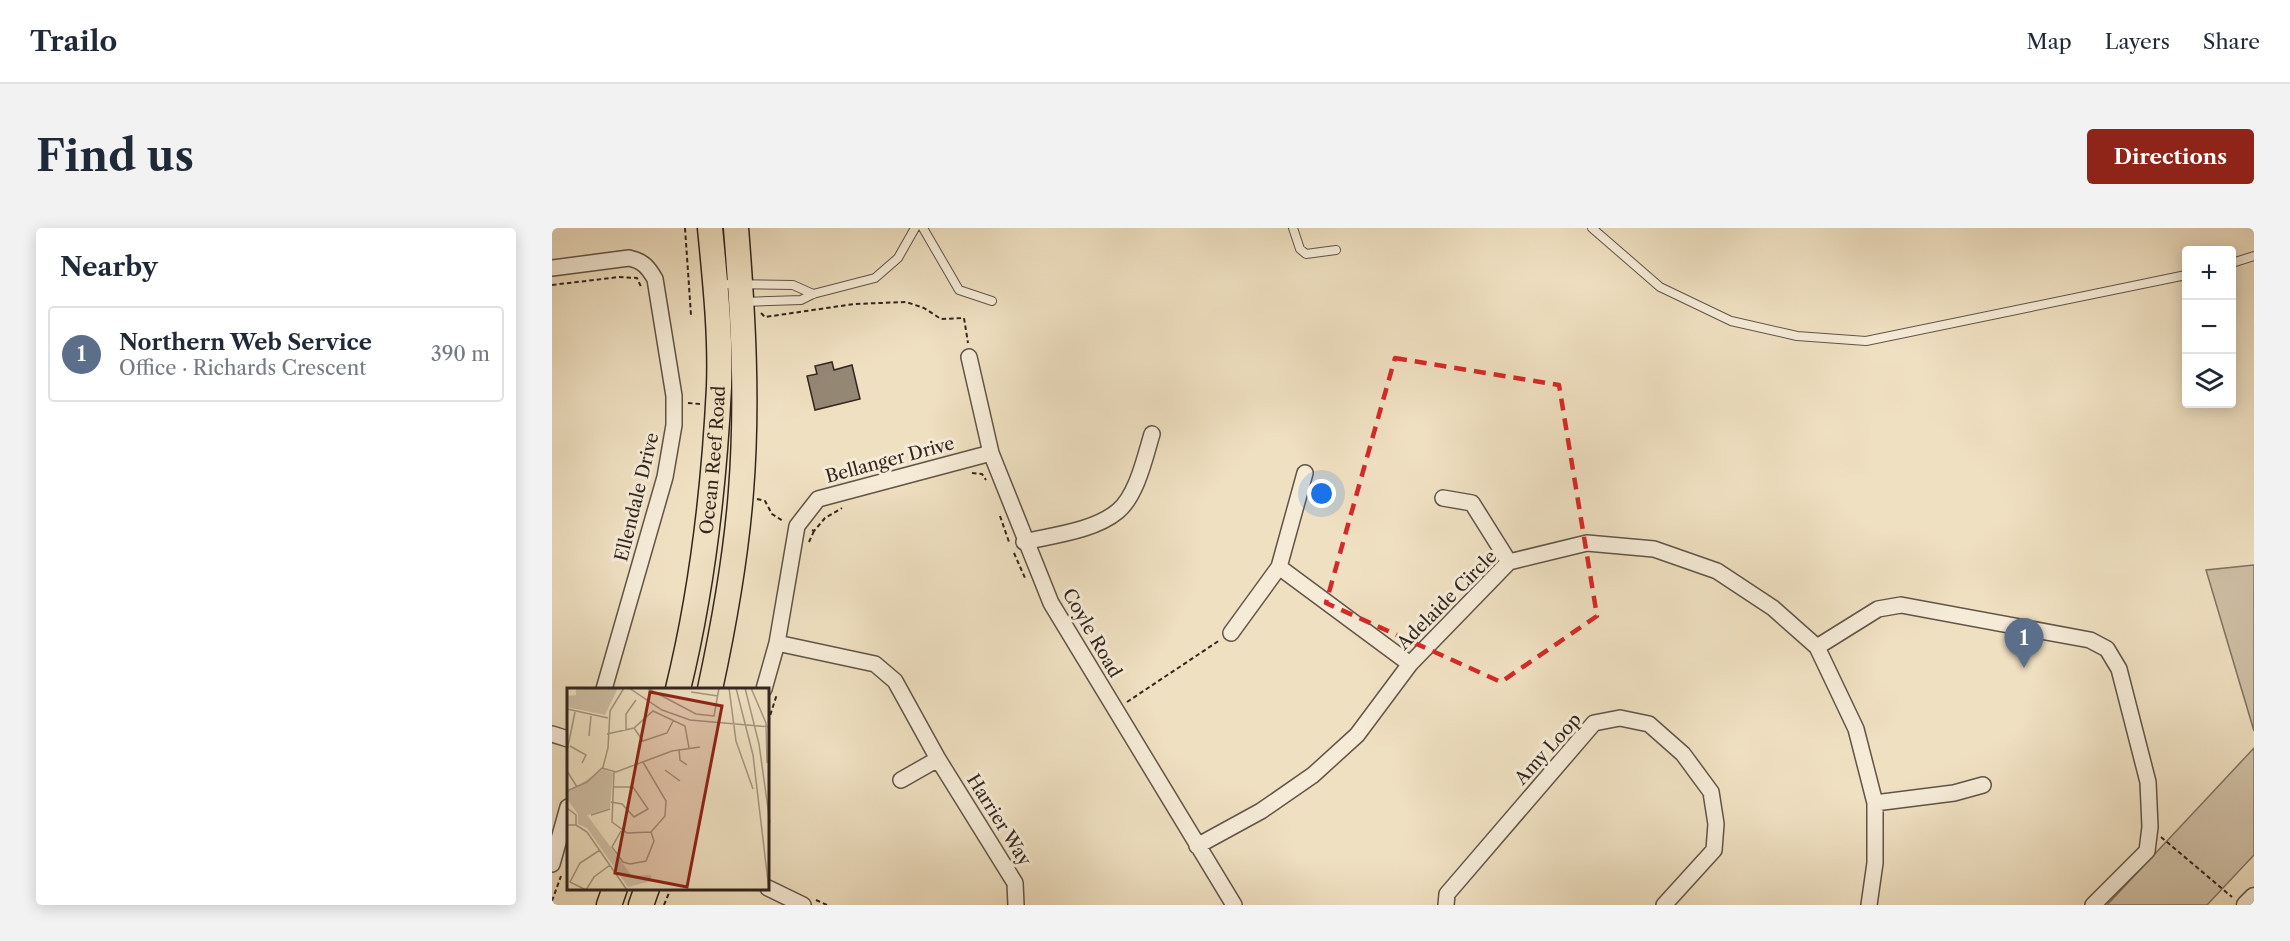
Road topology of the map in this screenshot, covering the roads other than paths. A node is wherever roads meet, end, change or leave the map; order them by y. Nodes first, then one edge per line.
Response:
1 (710, 228) edge
2 (736, 228) edge
3 (915, 228) edge
4 (923, 228) edge
5 (1293, 228) edge
6 (1592, 228) edge
7 (1336, 250) dead end
8 (2254, 256) edge
9 (2236, 262) edge
10 (552, 267) edge
11 (2182, 276) edge
12 (813, 294) junction
13 (733, 299) junction
14 (992, 302) dead end
15 (969, 357) road end
16 (1152, 434) dead end
17 (992, 453) junction
18 (1305, 473) dead end
19 (1443, 498) dead end
20 (1024, 542) junction
21 (1509, 562) junction
22 (1279, 567) junction
23 (1231, 633) road end
24 (777, 643) junction
25 (1817, 647) junction
26 (1410, 664) junction
27 (604, 688) edge
28 (678, 688) edge
29 (710, 688) edge
30 (764, 688) edge
31 (552, 734) edge
32 (567, 739) edge
33 (938, 759) junction
34 (901, 780) dead end
35 (1983, 785) dead end
36 (1875, 803) junction
37 (567, 811) edge
38 (1197, 846) junction
39 (552, 864) edge
40 (770, 889) edge
41 (614, 890) edge
42 (646, 890) edge
43 (2254, 897) edge
44 (2239, 901) edge
45 (609, 905) edge
46 (641, 905) edge
47 (803, 905) edge
48 (1016, 905) edge
49 (1234, 905) edge
50 (1446, 905) edge
51 (1664, 905) edge
52 (1869, 905) edge
53 (2092, 905) edge

1 - 13 main road, Ocean Reef Road
2 - 13 main road, Ocean Reef Road
3 - 12 lane
4 - 14 lane
5 - 7 lane
6 - 11 lane
8 - 9 lane
10 - 27 street, Ellendale Drive
12 - 13 lane
12 - 13 lane
13 - 28 main road, Ocean Reef Road
13 - 29 main road, Ocean Reef Road
15 - 17 street, Coyle Road
16 - 20 street
17 - 20 street, Coyle Road
17 - 24 street, Bellanger Drive
18 - 22 street
19 - 21 street
20 - 38 street, Coyle Road
21 - 25 street, Adelaide Circle
21 - 26 street, Adelaide Circle
22 - 23 street
22 - 26 street
24 - 30 street, Bellanger Drive
24 - 33 street, Harrier Way
25 - 36 street, Adelaide Circle
25 - 53 street
26 - 38 street, Adelaide Circle
31 - 32 street
33 - 34 street
33 - 48 street, Harrier Way
35 - 36 street
36 - 52 street, Adelaide Circle
37 - 39 street
38 - 49 street, Coyle Road
40 - 47 street
41 - 45 main road
42 - 46 main road
43 - 44 street
50 - 51 street, Amy Loop

